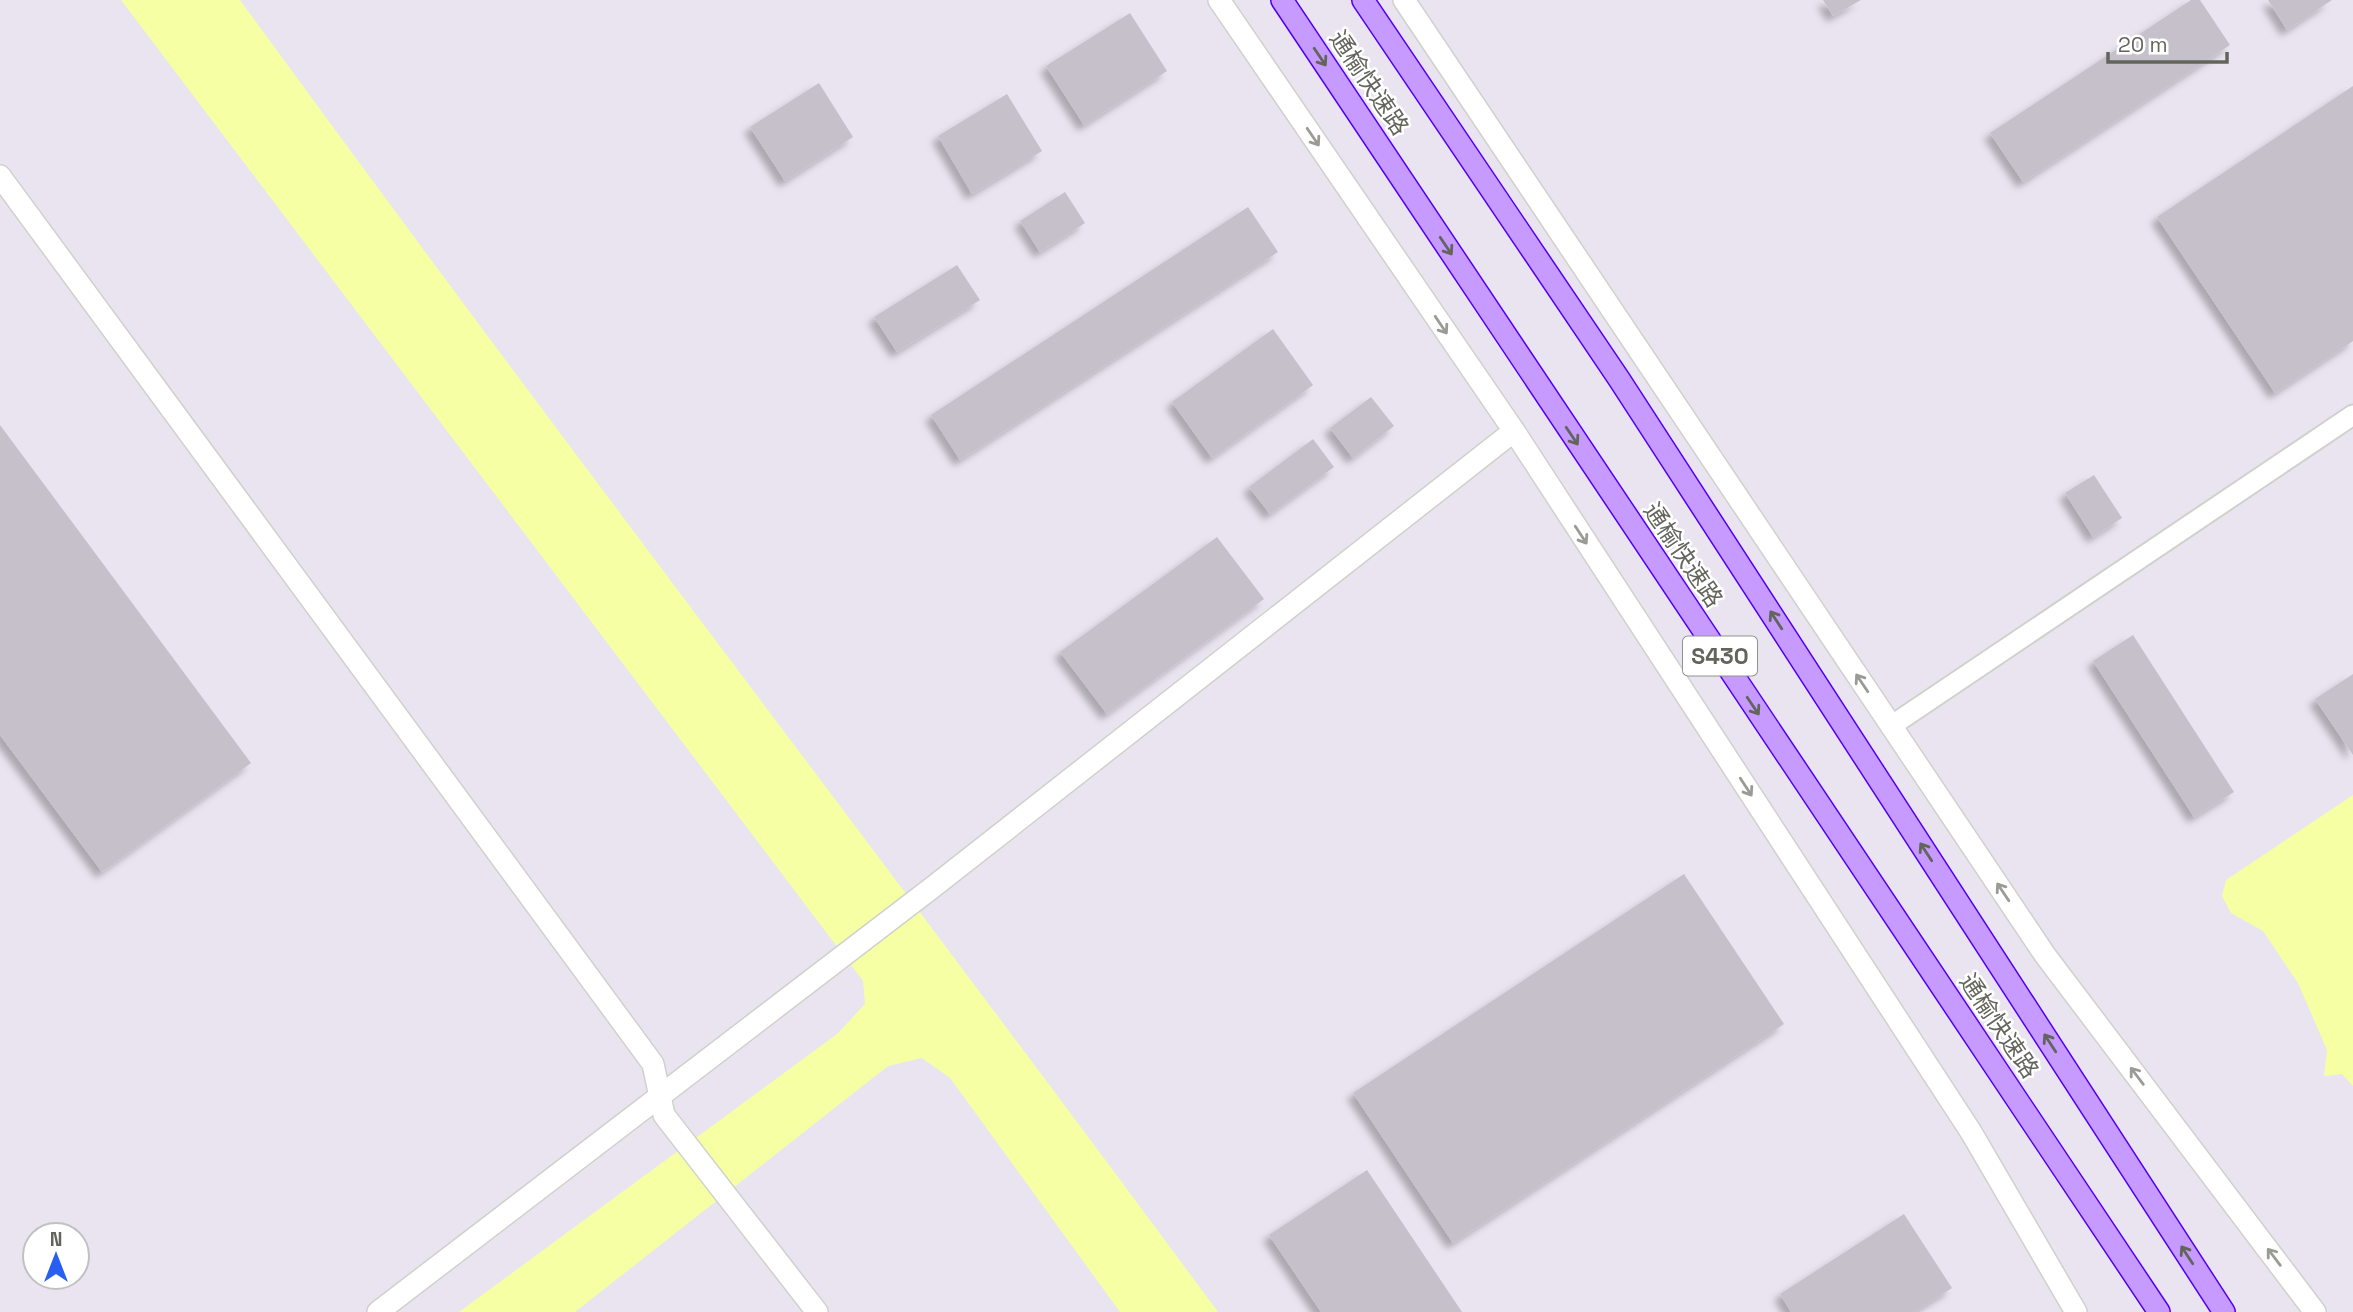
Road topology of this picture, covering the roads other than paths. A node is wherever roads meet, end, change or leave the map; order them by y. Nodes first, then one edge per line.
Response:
1 (1219, 0) edge
2 (1282, 0) edge
3 (1363, 0) edge
4 (1404, 0) edge
5 (0, 176) edge
6 (2353, 415) edge
7 (1514, 431) junction
8 (1891, 726) junction
9 (659, 1096) junction
10 (378, 1312) edge
11 (817, 1312) edge
12 (2076, 1312) edge
13 (2159, 1312) edge
14 (2224, 1312) edge
15 (2315, 1312) edge

1 -> 7 street
2 -> 13 highway, 通榆快速路 / S430
14 -> 3 highway, 通榆快速路 / S430
8 -> 4 street
5 - 9 street
6 - 8 lane
7 - 9 street
7 -> 12 street
15 -> 8 street
9 - 10 street
9 - 11 street

